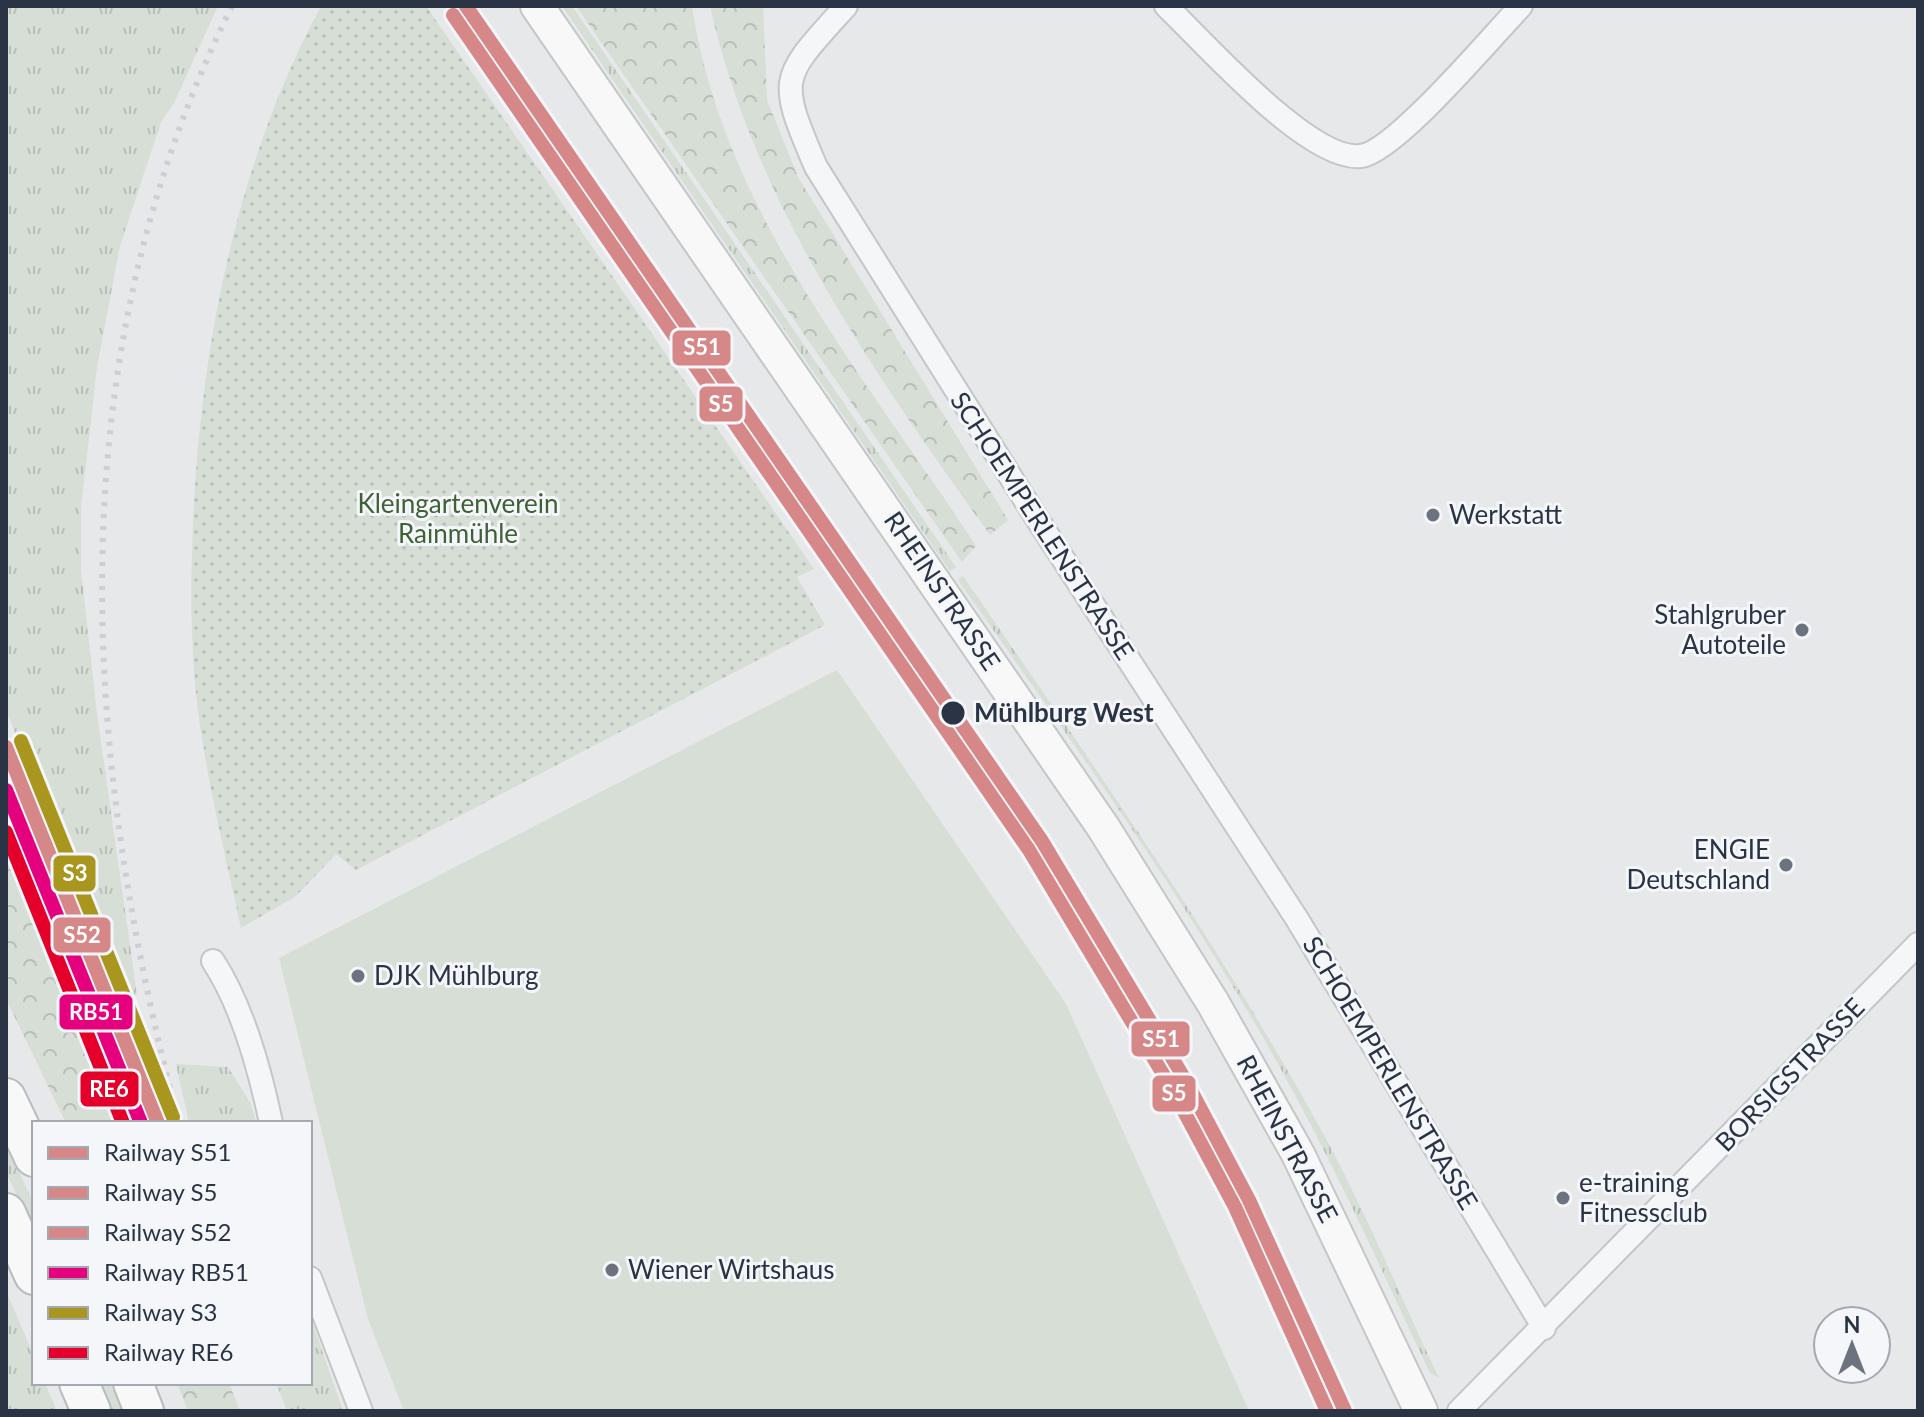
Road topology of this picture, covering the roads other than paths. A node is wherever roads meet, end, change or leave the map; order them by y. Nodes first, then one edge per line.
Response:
1 (537, 6) edge
2 (846, 6) edge
3 (1166, 6) edge
4 (1521, 6) edge
5 (1918, 944) edge
6 (213, 961) dead end
7 (6, 1098) edge
8 (271, 1121) edge
9 (32, 1153) edge
10 (6, 1213) edge
11 (32, 1271) edge
12 (312, 1283) edge
13 (1544, 1328) junction
14 (80, 1385) edge
15 (134, 1385) edge
16 (91, 1411) edge
17 (144, 1411) edge
18 (361, 1411) edge
19 (1421, 1411) edge
20 (1459, 1411) edge

1 - 19 main road, RHEINSTRASSE
2 - 13 street, SCHOEMPERLENSTRASSE
3 - 4 street
5 - 13 street, BORSIGSTRASSE
6 - 8 street
7 - 9 highway
10 - 11 highway
12 - 18 street
13 - 20 street, BORSIGSTRASSE
14 - 16 highway
15 - 17 highway

